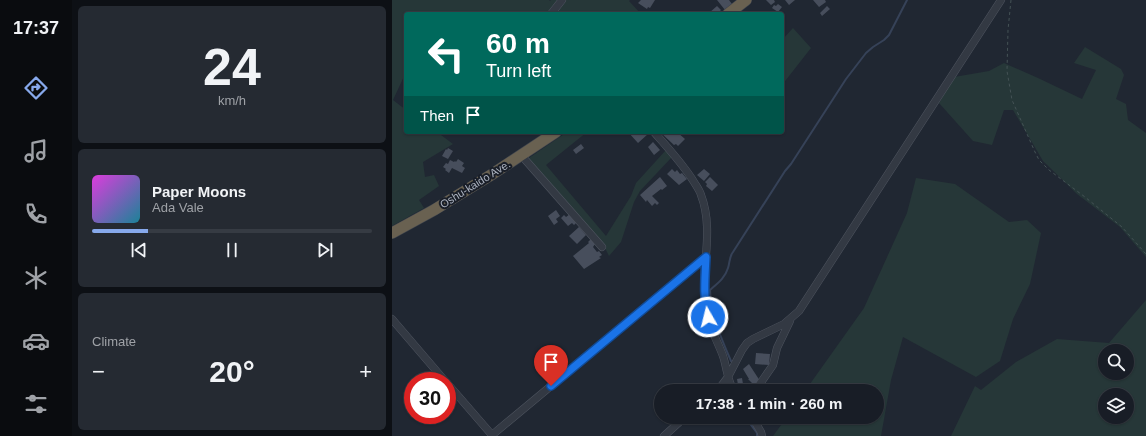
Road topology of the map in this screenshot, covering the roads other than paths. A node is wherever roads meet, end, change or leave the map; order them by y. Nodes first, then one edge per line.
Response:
1 (562, 0) edge
2 (746, 0) edge
3 (1001, 0) edge
4 (553, 12) edge
5 (731, 12) edge
6 (553, 134) edge
7 (656, 134) edge
8 (521, 155) junction
9 (392, 233) edge
10 (602, 247) dead end
11 (706, 257) junction
12 (392, 319) edge
13 (791, 320) junction
14 (437, 372) edge
15 (728, 377) junction
16 (723, 384) edge
17 (731, 384) edge
18 (760, 384) edge
19 (456, 394) edge
20 (677, 424) edge
21 (756, 424) edge
22 (664, 436) edge
23 (762, 436) edge

1 - 4 street
2 - 5 highway
3 - 13 street
6 - 8 highway, Oshu-kaido Ave.
7 - 11 street
8 - 9 highway, Oshu-kaido Ave.
8 - 10 street
11 - 15 street
11 - 19 street
12 - 14 street
13 - 15 street
13 - 18 street
15 - 16 street
15 - 17 street
20 - 22 street
21 - 23 street

